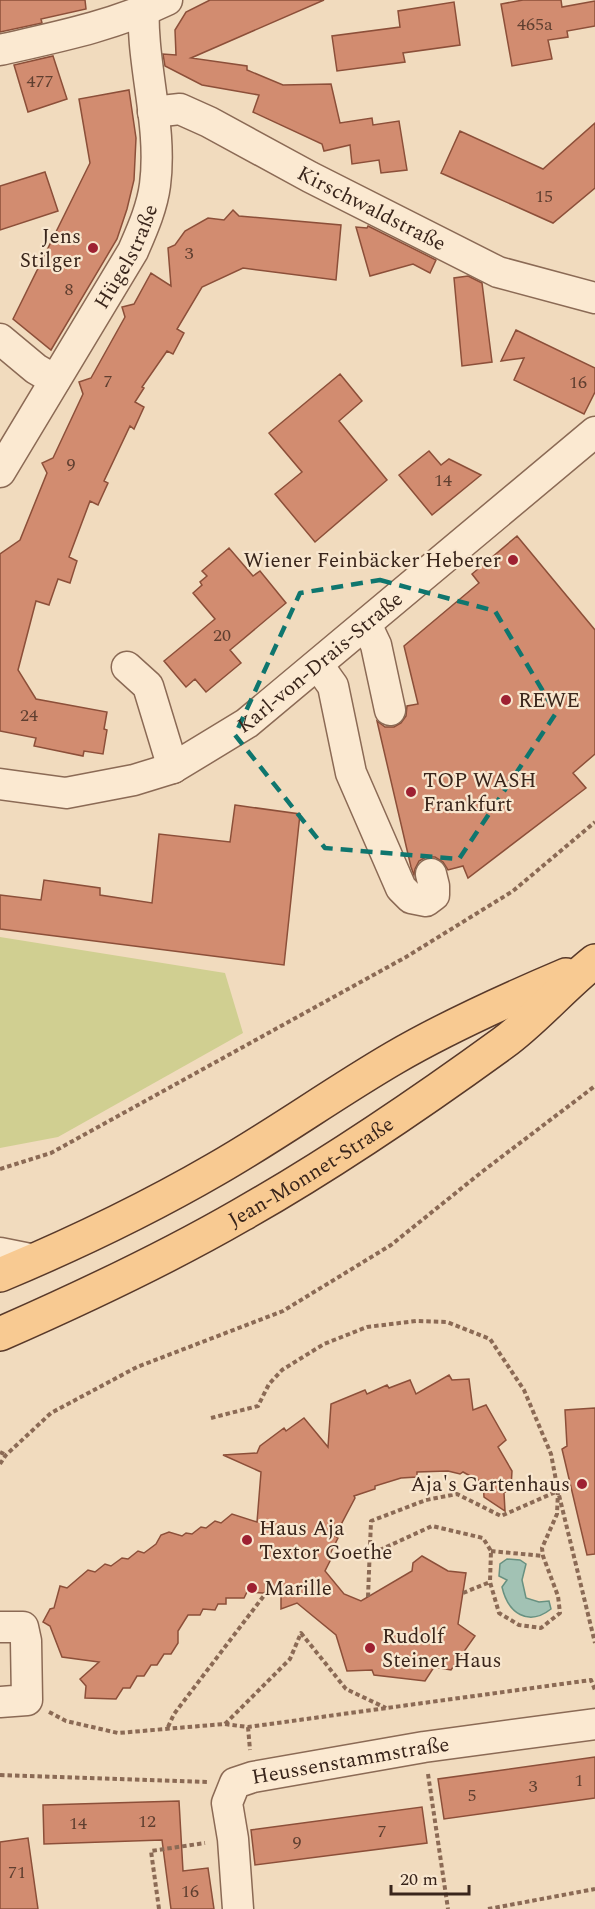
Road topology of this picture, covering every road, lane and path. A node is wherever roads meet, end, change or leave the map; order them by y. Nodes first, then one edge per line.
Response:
1 (151, 4) edge
2 (0, 50) edge
3 (153, 112) junction
4 (595, 298) edge
5 (0, 339) edge
6 (55, 380) junction
7 (595, 432) edge
8 (0, 472) edge
9 (366, 624) junction
10 (318, 665) junction
11 (127, 667) dead end
12 (390, 710) dead end
13 (173, 768) junction
14 (0, 784) edge
15 (595, 822) edge
16 (431, 874) dead end
17 (593, 962) edge
18 (595, 1086) edge
19 (0, 1169) edge
20 (0, 1253) edge
21 (35, 1260) junction
22 (0, 1275) edge
23 (12, 1329) edge
24 (0, 1350) edge
25 (211, 1418) dead end
26 (0, 1452) edge
27 (6, 1455) junction
28 (0, 1464) edge
29 (558, 1491) junction
30 (491, 1551) junction
31 (371, 1554) junction
32 (543, 1556) junction
33 (490, 1582) junction
34 (269, 1589) dead end
35 (463, 1593) dead end
36 (368, 1597) dead end
37 (12, 1627) edge
38 (595, 1643) edge
39 (593, 1680) edge
40 (595, 1690) edge
41 (14, 1701) edge
42 (387, 1708) junction
43 (224, 1724) junction
44 (595, 1724) edge
45 (168, 1727) junction
46 (424, 1747) junction
47 (0, 1775) edge
48 (235, 1783) junction
49 (233, 1839) junction
50 (595, 1888) edge
51 (159, 1909) edge
52 (238, 1909) edge
53 (448, 1909) edge
54 (488, 1909) edge

1 - 2 street
1 - 3 street, Hügelstraße
3 - 4 street, Kirschwaldstraße
3 - 6 street, Hügelstraße
5 - 6 street
6 - 8 street, Hügelstraße
7 - 9 street, Karl-von-Drais-Straße
9 - 10 street, Karl-von-Drais-Straße
9 - 12 street
10 - 13 street, Karl-von-Drais-Straße
10 - 16 street
11 - 13 street
13 - 14 street, Karl-von-Drais-Straße
15 - 19 path
17 - 21 main road, Jean-Monnet-Straße
17 - 23 main road, Jean-Monnet-Straße
18 - 27 path
20 - 21 street
21 - 22 main road, Jean-Monnet-Straße
23 - 24 main road
25 - 29 path
26 - 27 path
27 - 28 path
29 - 31 path
29 - 32 path
29 - 38 path
30 - 31 path
30 - 32 path
30 - 33 path
31 - 36 path
32 - 33 path
33 - 35 path
34 - 45 path
37 - 41 street
39 - 40 path
39 - 42 path
41 - 45 path
42 - 43 path
42 - 43 path
43 - 45 path
44 - 46 street, Heussenstammstraße
46 - 48 street, Heussenstammstraße
46 - 53 path
47 - 48 path
48 - 49 street, Heussenstammstraße
49 - 51 path
49 - 52 street, Heussenstammstraße
50 - 54 path

